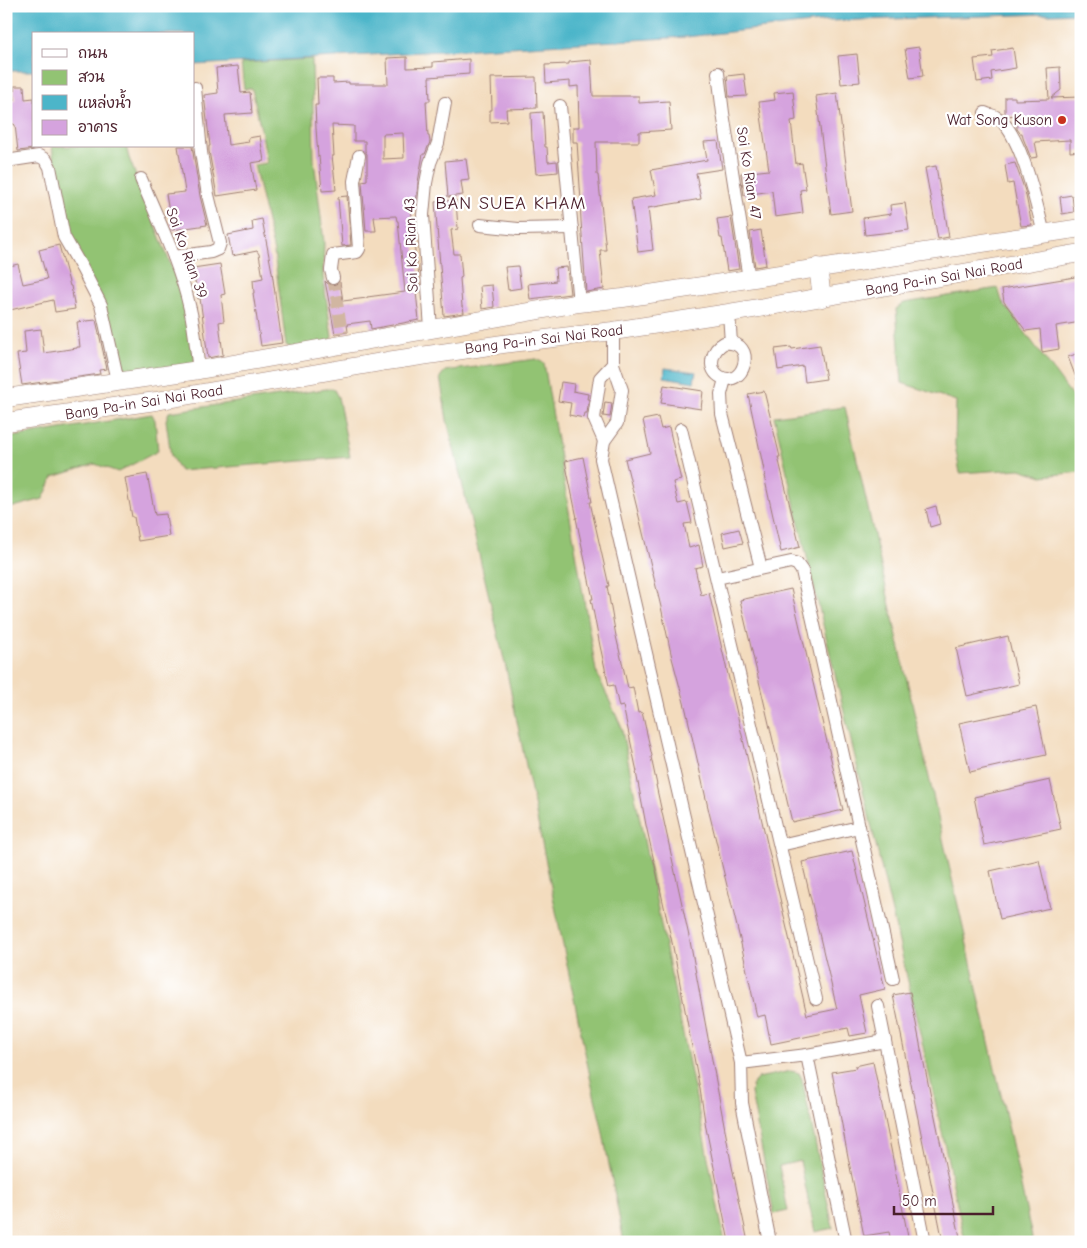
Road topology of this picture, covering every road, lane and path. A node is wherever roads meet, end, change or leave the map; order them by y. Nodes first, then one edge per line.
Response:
1 (718, 73) dead end
2 (195, 88) edge
3 (445, 103) dead end
4 (560, 106) dead end
5 (985, 114) dead end
6 (359, 156) dead end
7 (6, 161) edge
8 (141, 180) dead end
9 (480, 225) dead end
10 (572, 228) junction
11 (1081, 228) edge
12 (1044, 234) junction
13 (1081, 253) edge
14 (174, 257) junction
15 (818, 267) junction
16 (332, 278) tunnel mouth
17 (749, 278) junction
18 (822, 298) junction
19 (579, 303) junction
20 (729, 313) junction
21 (431, 329) junction
22 (613, 331) junction
23 (731, 343) junction
24 (613, 364) junction
25 (199, 370) junction
26 (725, 379) junction
27 (118, 381) junction
28 (6, 398) edge
29 (6, 422) edge
30 (681, 429) dead end
31 (604, 441) junction
32 (761, 568) junction
33 (717, 578) junction
34 (859, 827) junction
35 (780, 845) junction
36 (893, 979) dead end
37 (816, 998) dead end
38 (878, 1006) dead end
39 (885, 1041) junction
40 (807, 1055) junction
41 (740, 1064) junction
42 (770, 1242) edge
43 (846, 1242) edge
44 (926, 1242) edge

1 - 17 street, Soi Ko Rian 47
2 - 14 street
3 - 21 street, Soi Ko Rian 43
4 - 10 street
5 - 12 street
6 - 16 street
7 - 27 street
8 - 14 street, Soi Ko Rian 39
9 - 10 street
10 - 19 street
11 - 12 main road, Bang Pa-in Sai Nai Road
12 - 15 main road, Bang Pa-in Sai Nai Road
13 - 18 main road, Bang Pa-in Sai Nai Road
14 - 25 street, Soi Ko Rian 39
15 - 17 main road, Bang Pa-in Sai Nai Road
15 - 18 main road
17 - 19 main road, Bang Pa-in Sai Nai Road
18 - 20 main road, Bang Pa-in Sai Nai Road
19 - 21 main road, Bang Pa-in Sai Nai Road
20 - 22 main road, Bang Pa-in Sai Nai Road
20 - 23 street
21 - 25 main road, Bang Pa-in Sai Nai Road
22 - 24 street
22 - 29 main road, Bang Pa-in Sai Nai Road
23 - 26 street
23 - 26 street
24 - 31 street
24 - 31 street
25 - 27 main road, Bang Pa-in Sai Nai Road
26 - 32 street
27 - 28 main road, Bang Pa-in Sai Nai Road
30 - 33 street
31 - 41 street
32 - 33 street
32 - 34 street
33 - 35 street
34 - 35 street
34 - 36 street
35 - 37 street
38 - 39 street
39 - 40 street
39 - 44 street
40 - 41 street
40 - 43 street
41 - 42 street

